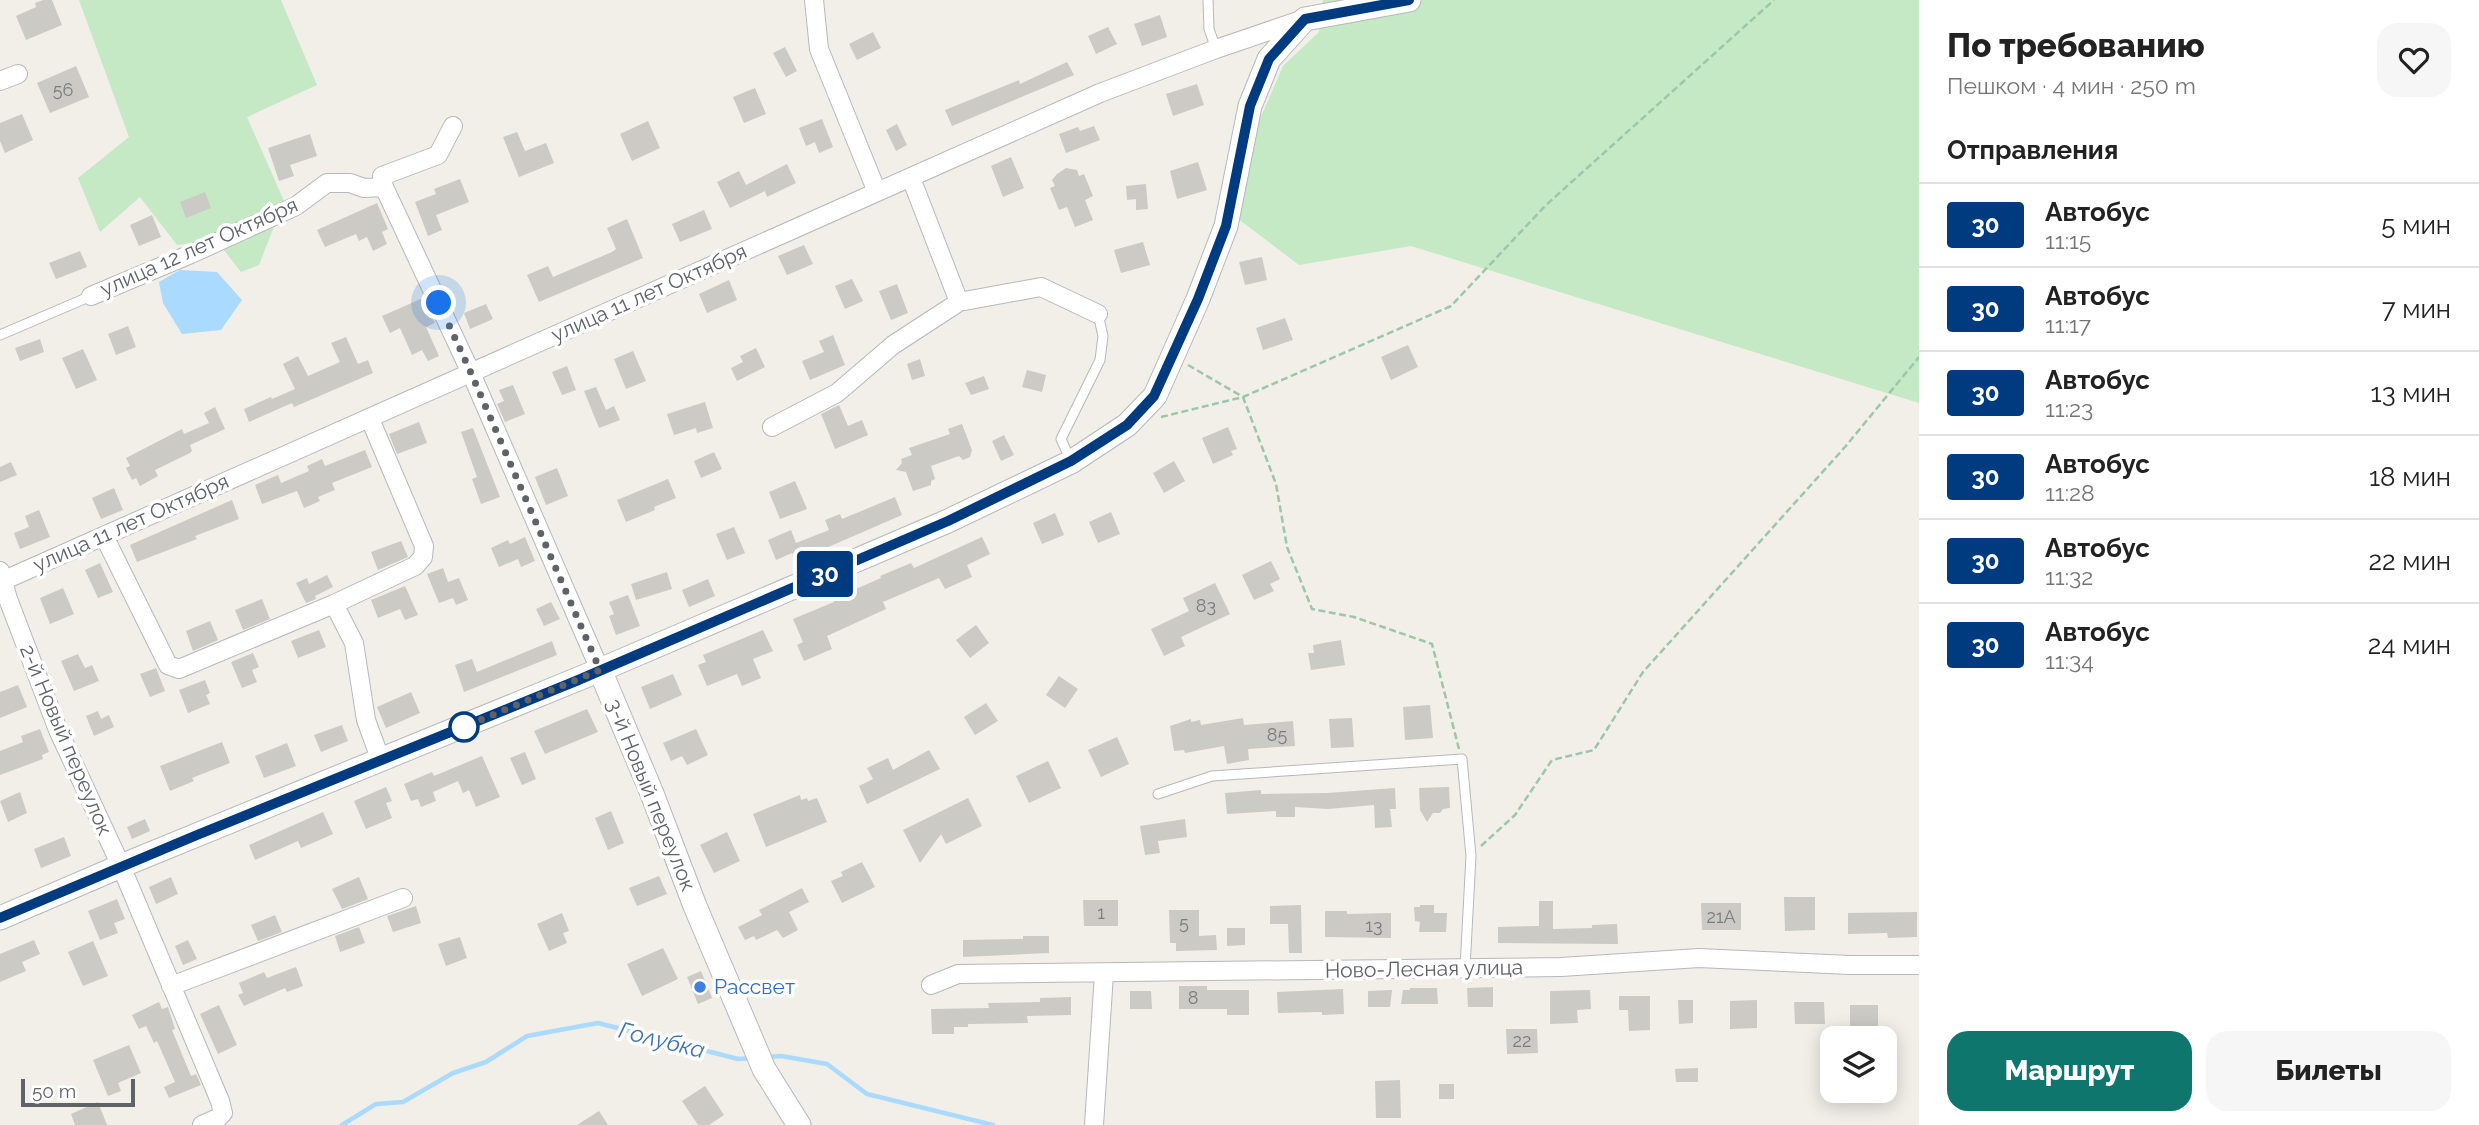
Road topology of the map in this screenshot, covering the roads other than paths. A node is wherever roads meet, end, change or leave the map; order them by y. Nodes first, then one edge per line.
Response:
1 (814, 0) edge
2 (1208, 0) edge
3 (1409, 0) edge
4 (1306, 10) edge
5 (1216, 49) junction
6 (18, 74) dead end
7 (0, 81) edge
8 (453, 126) dead end
9 (911, 178) junction
10 (383, 182) junction
11 (877, 192) junction
12 (91, 296) joint
13 (959, 302) junction
14 (1098, 313) joint
15 (0, 335) edge
16 (471, 373) junction
17 (370, 419) junction
18 (772, 427) dead end
19 (1071, 461) junction
20 (104, 536) junction
21 (1, 577) edge
22 (334, 604) junction
23 (600, 670) junction
24 (381, 761) junction
25 (1158, 794) dead end
26 (121, 866) junction
27 (403, 898) dead end
28 (0, 918) edge
29 (1919, 965) edge
30 (1465, 968) junction
31 (1104, 974) junction
32 (931, 985) dead end
33 (171, 986) junction
34 (202, 1125) edge
35 (799, 1125) edge
36 (1094, 1125) edge

1 - 11 street
2 - 5 lane
3 - 4 street
4 - 5 street, улица 11 лет Октября
4 - 19 street
5 - 9 street, улица 11 лет Октября
6 - 7 street
8 - 10 street, улица 12 лет Октября
9 - 11 street, улица 11 лет Октября
9 - 13 street
10 - 12 street, улица 12 лет Октября
10 - 16 street, 3-й Новый переулок
11 - 16 street, улица 11 лет Октября
12 - 15 lane
13 - 14 street
13 - 18 street
14 - 19 lane
16 - 17 street, улица 11 лет Октября
16 - 23 street, 3-й Новый переулок
17 - 20 street, улица 11 лет Октября
17 - 22 street
19 - 23 street
20 - 21 street, улица 11 лет Октября
20 - 22 street
21 - 26 street, 2-й Новый переулок
22 - 24 street
23 - 24 street
23 - 35 street, 3-й Новый переулок
24 - 26 street
25 - 30 lane
26 - 28 street
26 - 33 street, 2-й Новый переулок
27 - 33 street
29 - 30 street, Ново-Лесная улица
30 - 31 street, Ново-Лесная улица
31 - 32 street, Ново-Лесная улица
31 - 36 street
33 - 34 street, 2-й Новый переулок

